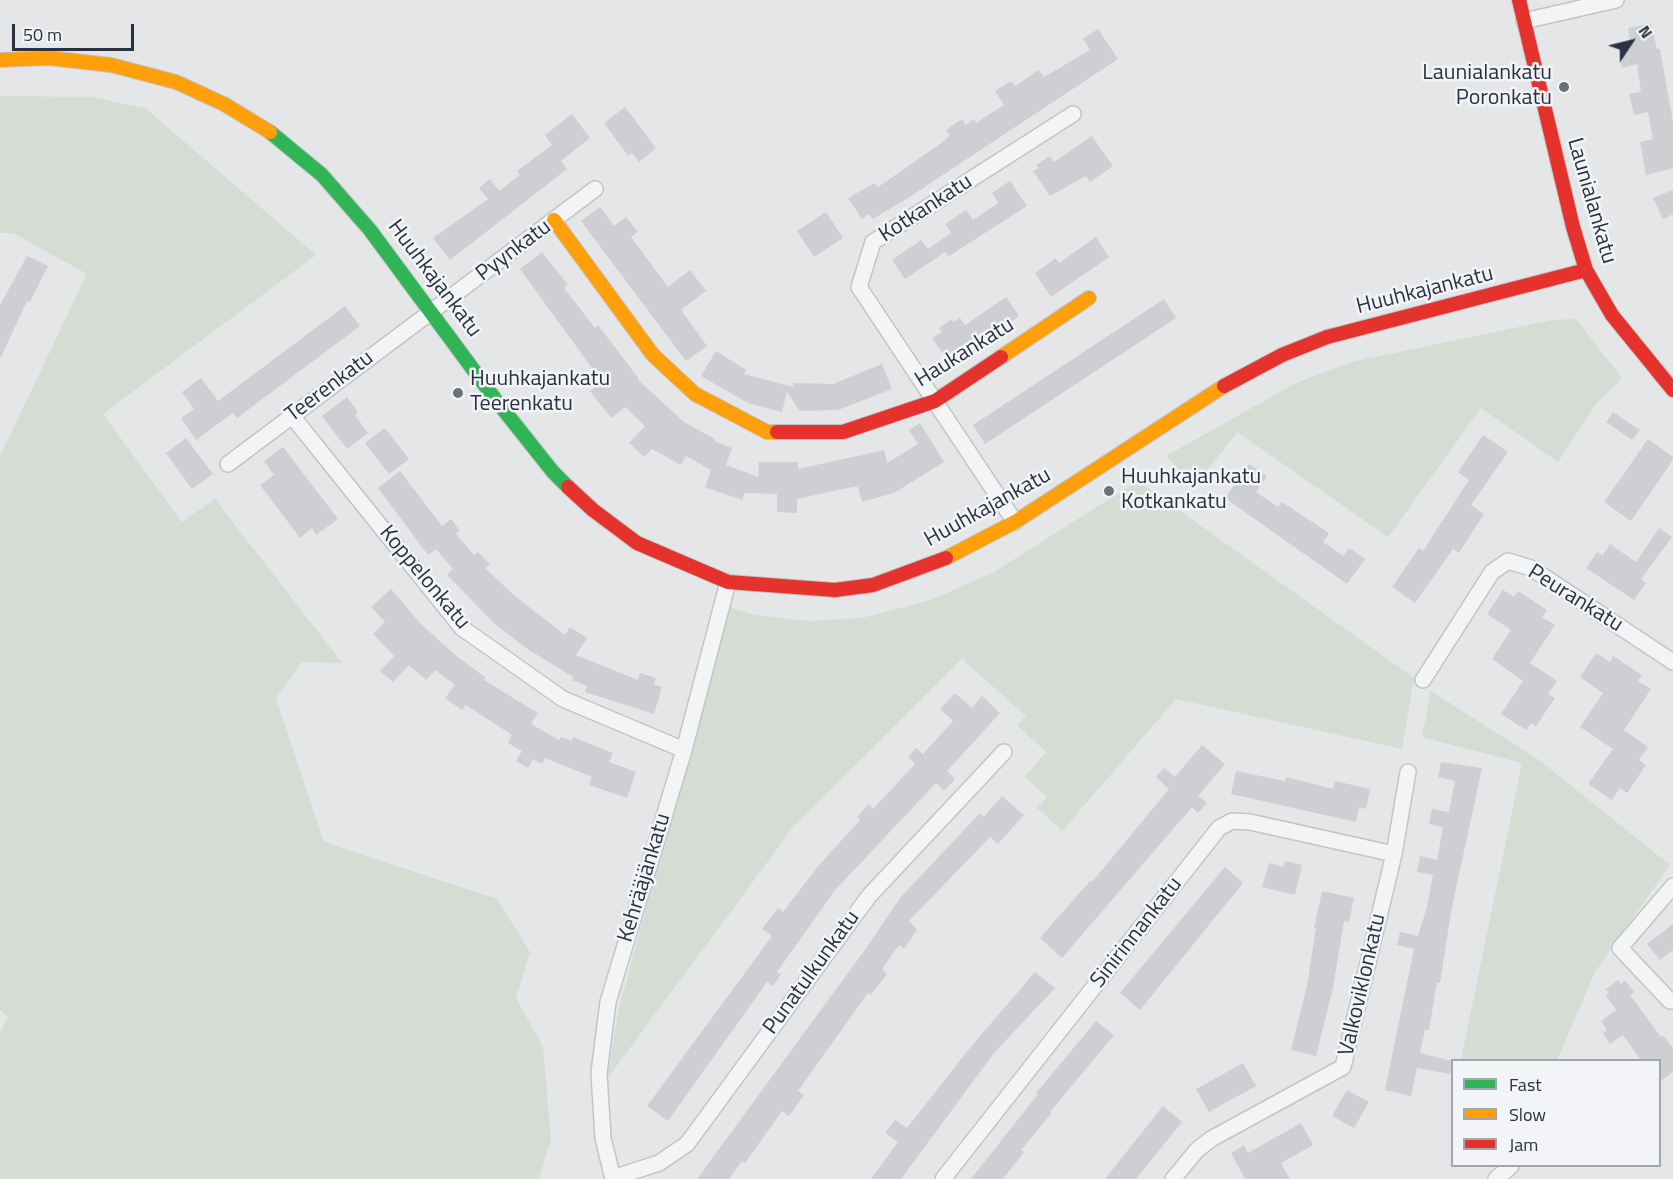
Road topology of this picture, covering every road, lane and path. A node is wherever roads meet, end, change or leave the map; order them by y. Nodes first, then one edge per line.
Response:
1 (1519, 0) edge
2 (1616, 0) edge
3 (1524, 21) junction
4 (0, 60) edge
5 (1074, 114) dead end
6 (595, 189) dead end
7 (554, 220) junction
8 (1586, 270) junction
9 (1089, 298) dead end
10 (433, 312) junction
11 (1673, 390) edge
12 (935, 401) junction
13 (292, 416) junction
14 (228, 464) dead end
15 (1015, 522) junction
16 (728, 582) junction
17 (1673, 662) edge
18 (1423, 680) dead end
19 (684, 750) junction
20 (1004, 752) dead end
21 (1408, 772) dead end
22 (1394, 854) junction
23 (1673, 886) edge
24 (1670, 1002) dead end
25 (1510, 1167) edge
26 (613, 1179) edge
27 (943, 1179) edge
28 (1173, 1179) edge
29 (1496, 1179) edge

1 - 3 street, Launialankatu
2 - 3 street
3 - 8 street, Launialankatu
4 - 10 street, Huuhkajankatu
5 - 12 street, Kotkankatu
6 - 7 street, Pyynkatu
7 - 10 street, Pyynkatu
7 - 12 street, Haukankatu
8 - 11 street, Launialankatu
8 - 15 street, Huuhkajankatu
9 - 12 street, Haukankatu
10 - 13 street, Teerenkatu
10 - 16 street, Huuhkajankatu
12 - 15 street, Kotkankatu
13 - 14 street, Teerenkatu
13 - 19 street, Koppelonkatu
15 - 16 street, Huuhkajankatu
16 - 19 street, Kehrääjänkatu
17 - 18 street, Peurankatu
19 - 26 street, Kehrääjänkatu
20 - 26 street, Punatulkunkatu
21 - 22 street, Valkoviklonkatu
22 - 27 street, Sinirinnankatu
22 - 28 street, Valkoviklonkatu
23 - 24 street
25 - 29 street

